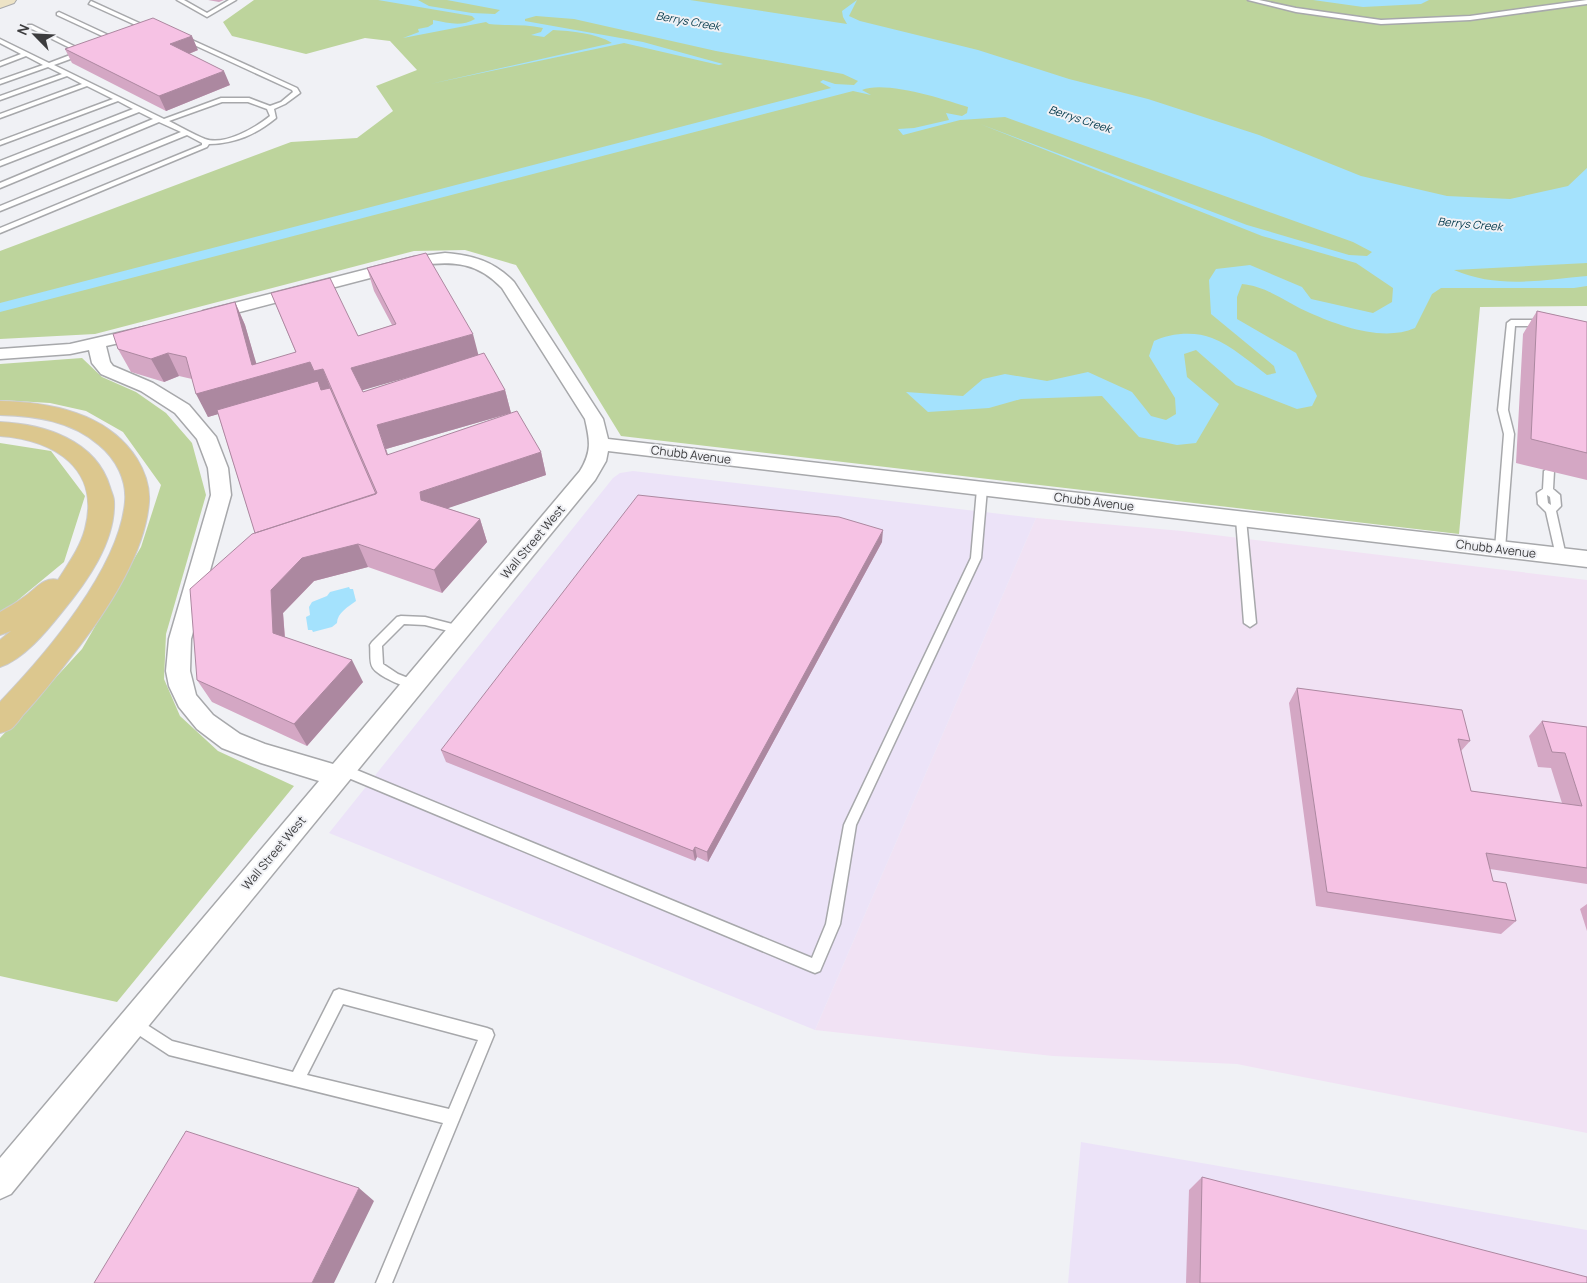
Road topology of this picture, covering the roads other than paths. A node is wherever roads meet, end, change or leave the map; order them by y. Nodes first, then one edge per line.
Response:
1 (9, 0) edge
2 (180, 0) edge
3 (233, 0) edge
4 (1251, 0) edge
5 (1587, 2) edge
6 (91, 3) dead end
7 (0, 4) edge
8 (59, 14) dead end
9 (30, 26) dead end
10 (133, 35) edge
11 (176, 35) edge
12 (125, 38) edge
13 (117, 41) junction
14 (2, 43) edge
15 (108, 44) edge
16 (92, 50) edge
17 (83, 52) junction
18 (27, 54) junction
19 (0, 64) edge
20 (48, 64) junction
21 (67, 74) junction
22 (0, 82) edge
23 (87, 84) junction
24 (0, 98) edge
25 (118, 99) junction
26 (270, 108) junction
27 (139, 109) junction
28 (0, 116) edge
29 (162, 120) junction
30 (186, 132) junction
31 (206, 142) junction
32 (0, 143) edge
33 (0, 164) edge
34 (0, 186) edge
35 (0, 208) edge
36 (0, 231) edge
37 (198, 318) edge
38 (160, 328) edge
39 (1552, 332) edge
40 (98, 344) junction
41 (0, 354) edge
42 (0, 408) edge
43 (0, 429) edge
44 (600, 444) junction
45 (1549, 471) edge
46 (982, 489) junction
47 (1240, 519) junction
48 (96, 534) junction
49 (1500, 549) junction
50 (1561, 556) junction
51 (1587, 559) edge
52 (1250, 623) dead end
53 (0, 625) edge
54 (460, 630) junction
55 (0, 656) edge
56 (414, 686) junction
57 (0, 722) edge
58 (340, 773) junction
59 (133, 1023) junction
60 (297, 1080) junction
61 (453, 1118) junction
62 (0, 1183) edge
63 (384, 1283) edge

1 - 7 street
2 - 3 lane
4 - 5 lane
6 - 10 lane
8 - 13 lane
9 - 17 lane
11 - 26 lane
12 - 13 lane
13 - 15 lane
14 - 18 lane
16 - 17 lane
17 - 20 lane
18 - 19 lane
18 - 20 lane
20 - 21 lane
20 - 22 lane
21 - 23 lane
21 - 24 lane
23 - 25 lane
23 - 28 lane
25 - 27 lane
25 - 32 lane
26 - 29 lane
26 - 31 lane
27 - 29 lane
27 - 33 lane
29 - 30 lane
29 - 34 lane
30 - 31 lane
30 - 35 lane
31 - 36 lane
37 - 44 street
38 - 40 street
39 - 49 lane
40 - 41 street
40 - 58 street
42 - 57 main road
43 - 48 main road
44 - 46 street, Chubb Avenue
44 - 54 street, Wall Street West
45 - 50 lane
46 - 47 street, Chubb Avenue
46 - 58 lane
47 - 49 street, Chubb Avenue
47 - 52 lane
48 - 53 main road
48 - 55 main road
49 - 50 street, Chubb Avenue
50 - 51 street, Chubb Avenue
54 - 56 street, Wall Street West
54 - 56 lane
56 - 58 street, Wall Street West
58 - 59 street, Wall Street West
59 - 60 lane
59 - 62 street, Wall Street West
60 - 61 lane
60 - 61 lane
61 - 63 lane

